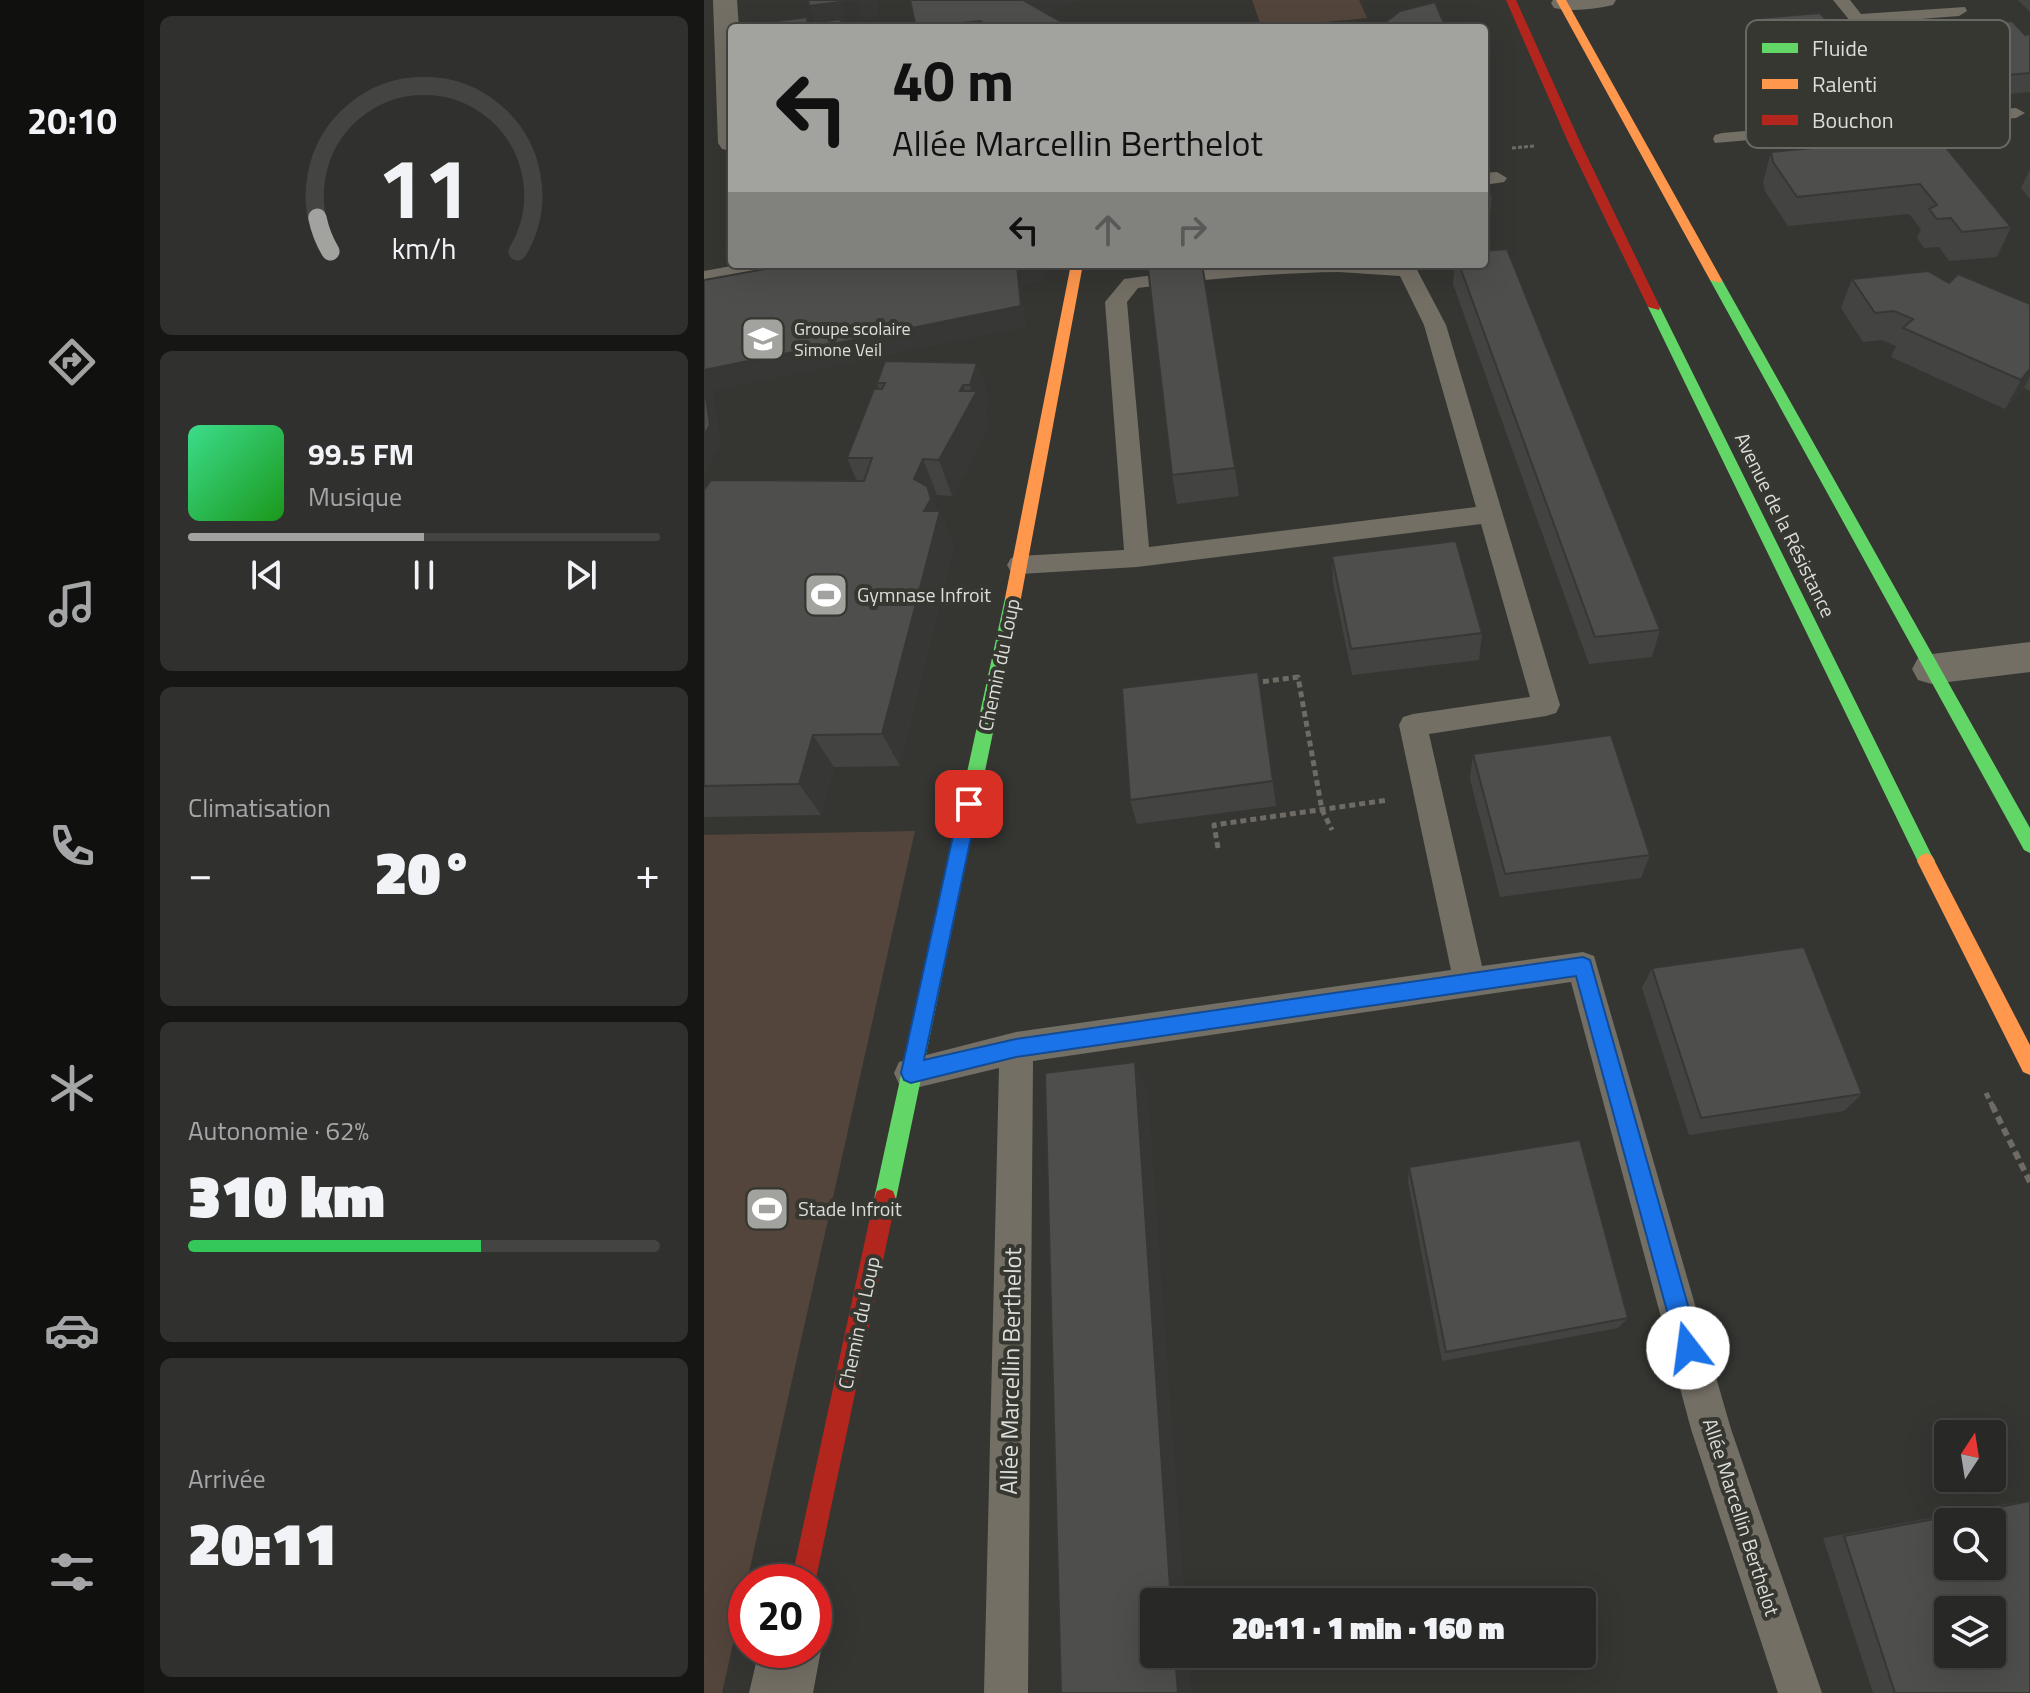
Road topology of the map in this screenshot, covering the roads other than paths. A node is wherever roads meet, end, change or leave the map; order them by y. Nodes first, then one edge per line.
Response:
1 (725, 0) edge
2 (1511, 0) edge
3 (1604, 0) edge
4 (1841, 0) edge
5 (1562, 2) edge
6 (1959, 11) dead end
7 (1856, 19) joint
8 (716, 76) edge
9 (2010, 113) edge
10 (2016, 113) dead end
11 (728, 126) edge
12 (1746, 137) edge
13 (1722, 139) dead end
14 (1076, 268) edge
15 (1266, 268) edge
16 (1389, 268) edge
17 (738, 269) edge
18 (1154, 272) edge
19 (704, 280) edge
20 (1490, 514) junction
21 (1137, 558) junction
22 (1020, 565) junction
23 (2030, 657) edge
24 (1932, 669) junction
25 (2030, 845) edge
26 (1470, 983) junction
27 (1016, 1048) junction
28 (2030, 1065) edge
29 (911, 1073) junction
30 (808, 1564) edge
31 (786, 1668) edge
32 (781, 1693) edge
33 (1006, 1693) edge
34 (1800, 1693) edge

1 - 8 street
2 - 28 main road, Avenue de la Résistance
3 - 5 street
4 - 7 lane
5 - 24 main road
6 - 7 lane
8 - 11 street
9 - 10 lane
12 - 13 lane
14 - 22 main road, Chemin du Loup
15 - 18 lane
16 - 20 lane
17 - 19 street
18 - 21 lane
20 - 21 lane
20 - 26 lane
21 - 22 lane
22 - 29 main road, Chemin du Loup
23 - 24 street
24 - 25 main road
26 - 27 lane, Allée Marcellin Berthelot
26 - 34 lane, Allée Marcellin Berthelot
27 - 29 lane, Allée Marcellin Berthelot
27 - 33 lane, Allée Marcellin Berthelot
29 - 30 main road, Chemin du Loup
31 - 32 street

